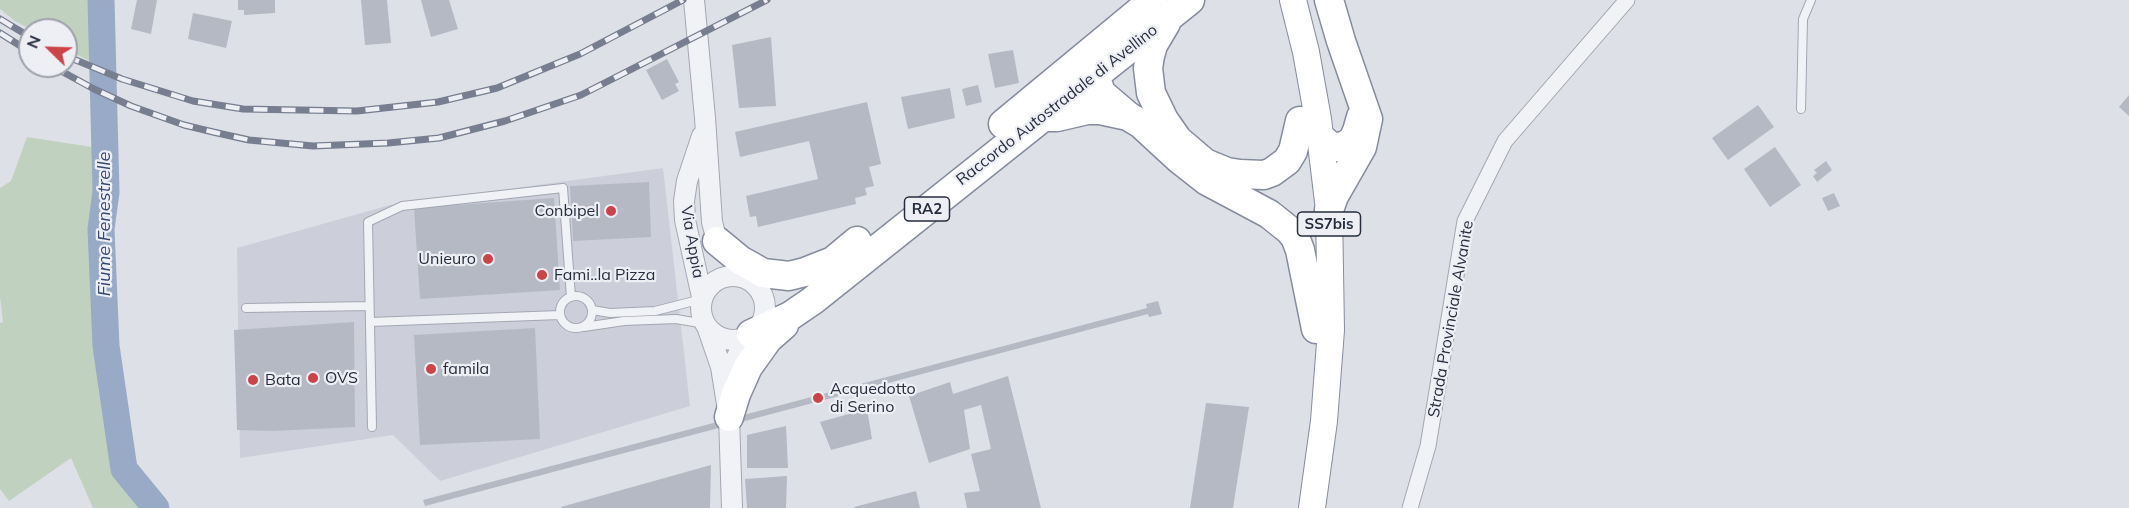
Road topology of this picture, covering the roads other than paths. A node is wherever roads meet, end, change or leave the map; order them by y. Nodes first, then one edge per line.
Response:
1 (694, 0) edge
2 (1277, 0) edge
3 (1293, 0) edge
4 (1329, 0) edge
5 (1627, 0) edge
6 (1810, 0) edge
7 (1170, 3) edge
8 (1095, 77) junction
9 (1362, 103) junction
10 (1801, 109) dead end
11 (1042, 117) junction
12 (1128, 117) junction
13 (705, 118) junction
14 (1310, 129) junction
15 (1329, 210) junction
16 (717, 241) junction
17 (833, 261) junction
18 (749, 281) junction
19 (571, 297) junction
20 (702, 298) junction
21 (369, 306) junction
22 (246, 308) dead end
23 (801, 309) junction
24 (592, 310) junction
25 (560, 315) junction
26 (370, 322) junction
27 (706, 326) junction
28 (584, 327) junction
29 (1324, 329) junction
30 (750, 335) junction
31 (725, 388) junction
32 (729, 417) junction
33 (372, 428) dead end
34 (732, 508) edge
35 (1312, 508) edge
36 (1410, 508) edge

1 - 13 street, Via Appia
2 - 14 highway, SS7bis
3 - 14 highway, SS7bis
4 - 9 highway
5 - 36 street, Strada Provinciale Alvanite
6 - 10 lane
7 - 8 highway, Raccordo Autostradale di Avellino / RA2
7 - 14 highway
7 - 17 highway, Raccordo Autostradale di Avellino / RA2
8 - 11 highway, Raccordo Autostradale di Avellino / RA2
8 - 12 highway
9 - 14 highway
9 - 15 highway
11 - 12 highway
11 - 23 highway, Raccordo Autostradale di Avellino / RA2
12 - 29 highway
13 - 16 street, Via Appia
13 - 20 street, Via Appia
14 - 15 highway, SS7bis
14 - 29 highway, SS7bis
15 - 29 highway, SS7bis
16 - 17 highway
16 - 18 street, Via Appia
17 - 18 highway, Raccordo Autostradale di Avellino
18 - 20 street, Via Appia
18 - 30 street, Via Appia
19 - 21 lane
19 - 24 lane
19 - 25 lane
20 - 24 lane
20 - 27 street, Via Appia
21 - 22 lane
21 - 26 lane
23 - 30 highway
23 - 32 highway
24 - 28 lane
25 - 26 lane
25 - 28 lane
26 - 33 lane
27 - 28 lane
27 - 30 street
27 - 31 street, Via Appia
29 - 35 highway, SS7bis
30 - 31 street, Via Appia
31 - 32 street, Via Appia
32 - 34 street, Via Appia

